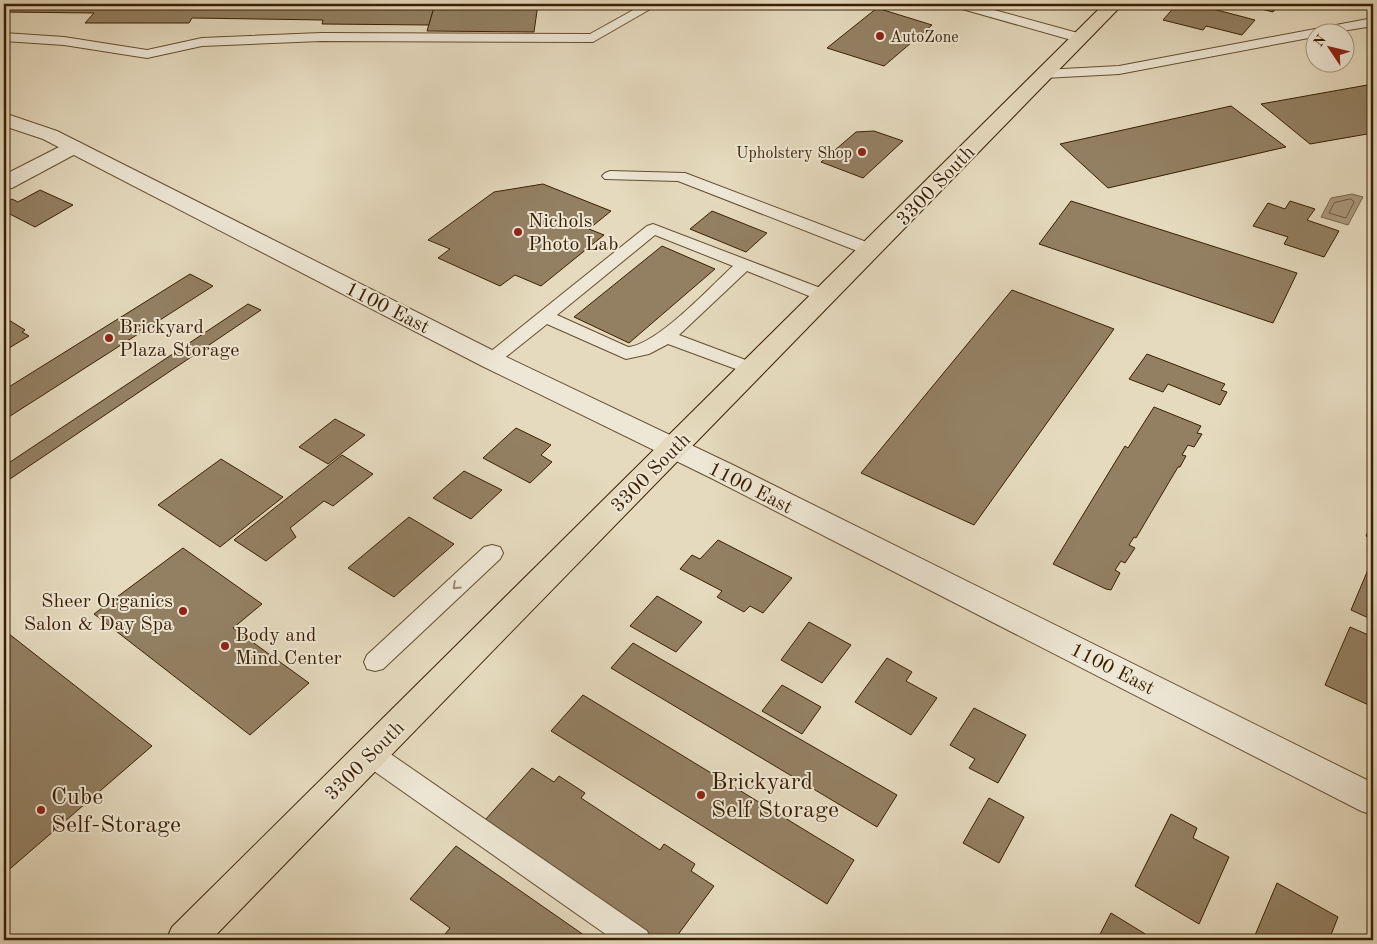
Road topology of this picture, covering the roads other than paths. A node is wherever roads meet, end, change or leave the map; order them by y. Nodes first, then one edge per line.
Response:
1 (653, 4) edge
2 (959, 4) edge
3 (1114, 4) edge
4 (1373, 22) edge
5 (1354, 26) edge
6 (1304, 35) edge
7 (4, 37) edge
8 (1080, 38) junction
9 (1044, 74) junction
10 (4, 119) edge
11 (74, 147) junction
12 (610, 176) dead end
13 (4, 182) edge
14 (871, 250) junction
15 (744, 265) junction
16 (825, 296) junction
17 (544, 316) junction
18 (666, 337) junction
19 (491, 360) junction
20 (752, 369) junction
21 (673, 448) junction
22 (492, 553) dead end
23 (375, 662) dead end
24 (370, 754) junction
25 (1373, 800) edge
26 (185, 940) edge
27 (637, 940) edge

1 - 7 lane
2 - 8 lane
3 - 8 main road, 3300 South
4 - 5 lane
6 - 9 lane
8 - 9 main road, 3300 South
9 - 14 main road, 3300 South
10 - 11 street, 1100 East
11 - 13 street
11 - 19 street, 1100 East
12 - 14 lane
14 - 16 main road, 3300 South
15 - 16 lane
15 - 17 lane
15 - 18 lane
16 - 20 main road, 3300 South
17 - 18 lane
17 - 19 lane
18 - 20 lane
19 - 21 street, 1100 East
20 - 21 main road, 3300 South
21 - 24 main road, 3300 South
21 - 25 street, 1100 East
22 -> 23 lane
24 - 26 main road, 3300 South
24 - 27 lane

